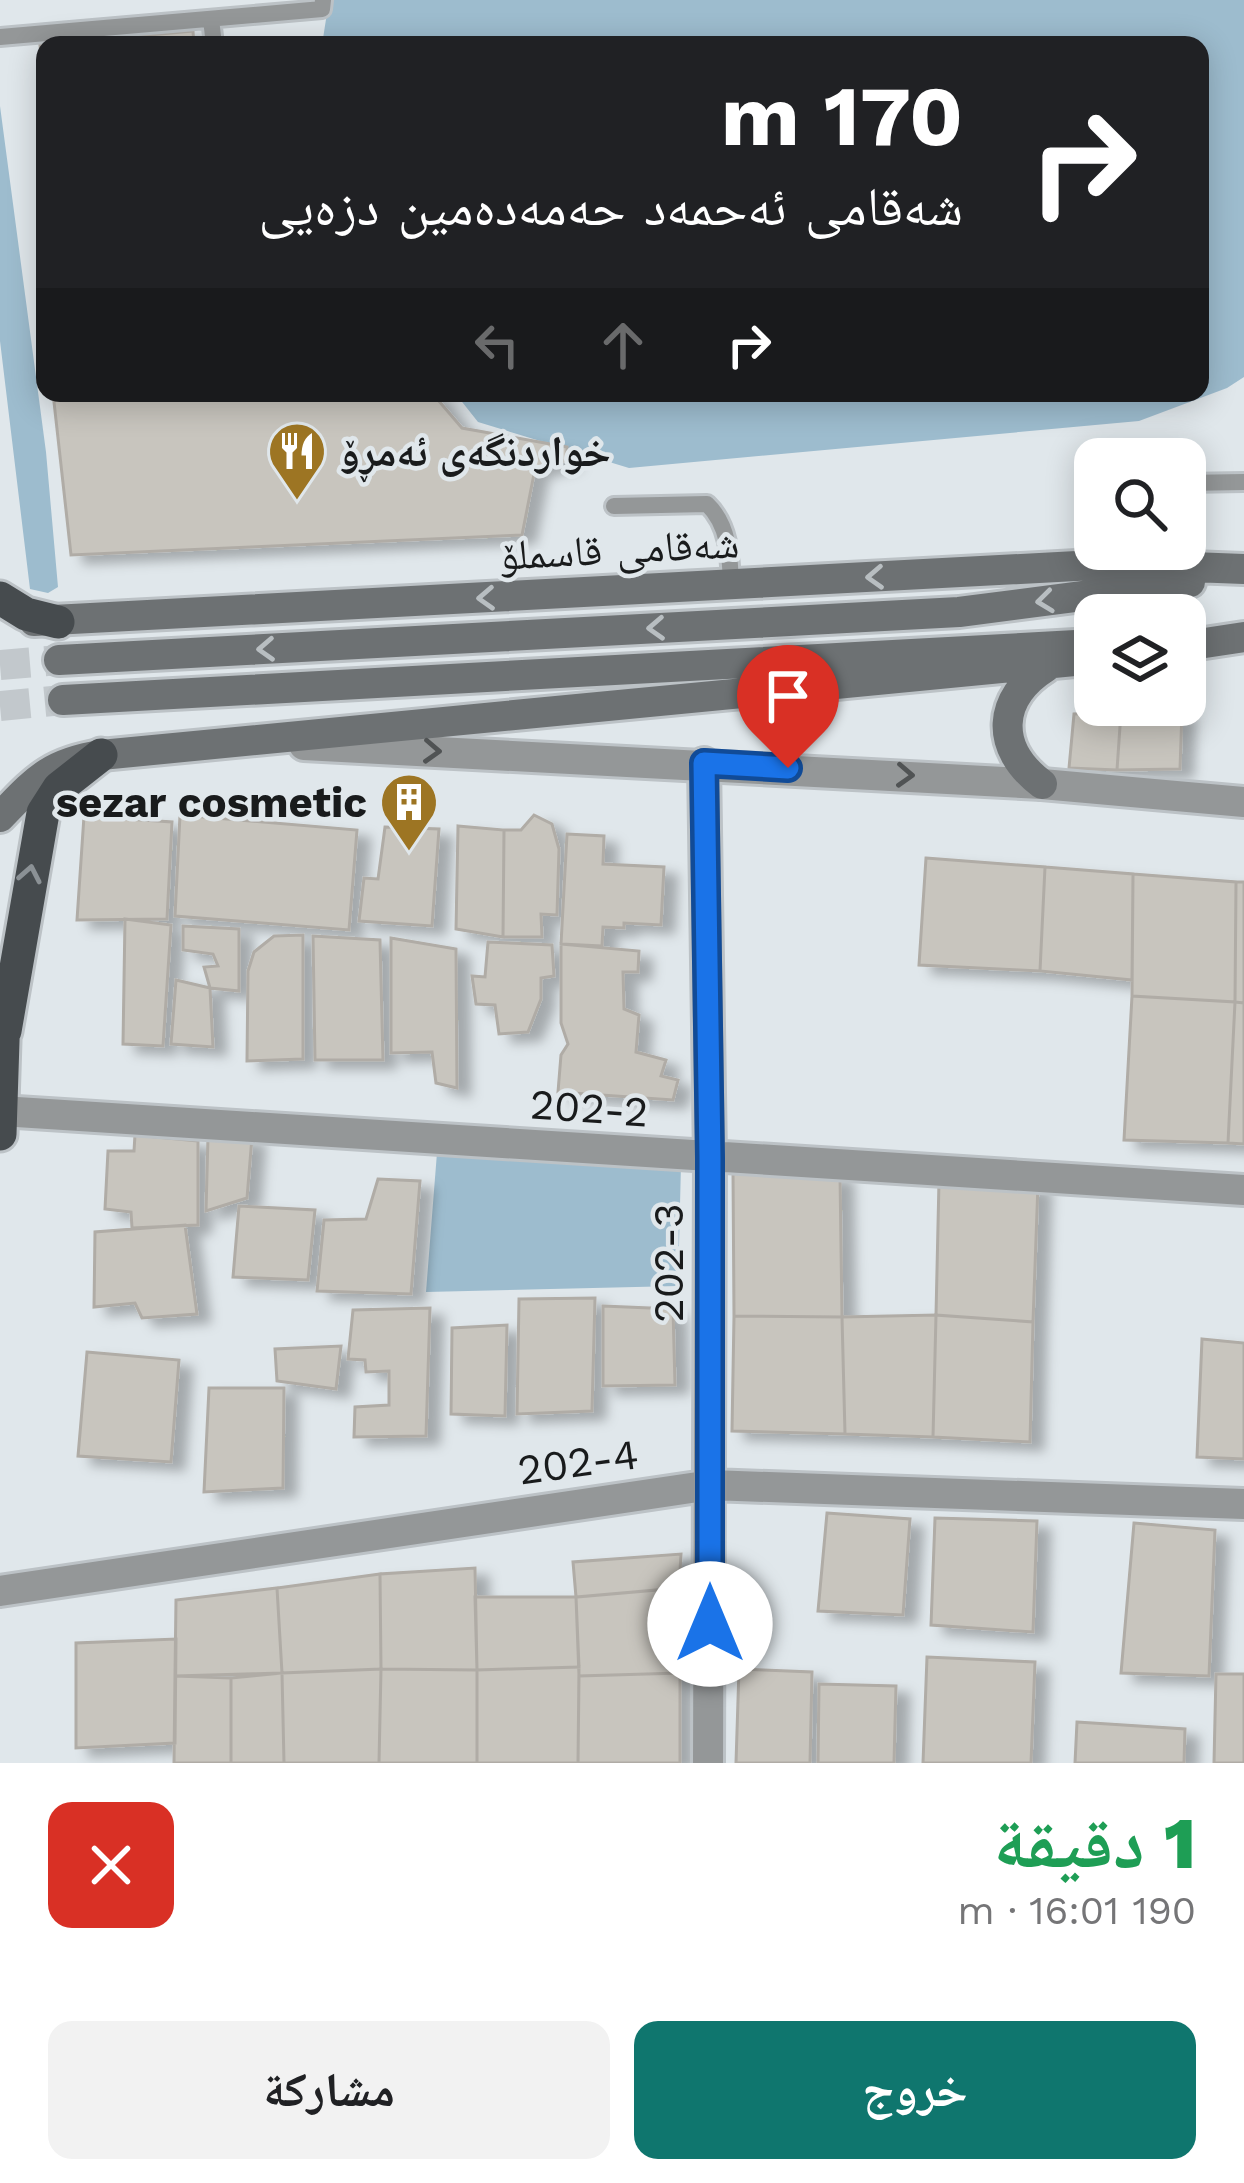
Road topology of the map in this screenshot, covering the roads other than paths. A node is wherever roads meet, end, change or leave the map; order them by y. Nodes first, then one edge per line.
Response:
1 (323, 0) edge
2 (211, 19) junction
3 (213, 36) edge
4 (0, 37) edge
5 (1206, 482) edge
6 (1244, 482) edge
7 (614, 506) dead end
8 (1244, 572) edge
9 (731, 585) junction
10 (0, 598) edge
11 (0, 615) edge
12 (58, 622) junction
13 (1244, 636) edge
14 (1206, 640) edge
15 (1074, 645) edge
16 (58, 660) tunnel mouth
17 (1074, 662) edge
18 (1046, 667) junction
19 (63, 700) tunnel mouth
20 (231, 742) junction
21 (101, 755) junction
22 (704, 763) junction
23 (1042, 784) junction
24 (1244, 802) edge
25 (0, 817) edge
26 (0, 929) edge
27 (5, 1030) junction
28 (1, 1112) edge
29 (0, 1134) edge
30 (710, 1158) junction
31 (1244, 1190) edge
32 (711, 1485) junction
33 (1244, 1504) edge
34 (0, 1591) edge
35 (708, 1763) edge

1 - 2 lane
2 - 3 lane
2 - 4 lane
5 - 6 lane
7 - 9 lane
8 -> 9 main road, شەقامی قاسملۆ
8 -> 16 main road, شەقامی قاسملۆ
9 -> 12 main road, شەقامی قاسملۆ
10 - 12 highway
11 - 12 main road, شەقامی قاسملۆ
13 - 14 main road
15 - 19 main road
17 - 18 main road
18 - 20 main road
18 - 23 main road
20 - 21 main road
20 -> 22 street
21 - 25 main road
27 -> 21 highway
22 -> 23 street
22 - 30 street, 202-3
23 - 24 street
26 - 27 highway
27 - 28 highway
28 - 29 highway
28 - 30 street, 202-2
30 - 31 street, 202-2
30 - 32 street, 202-3
32 - 33 street, 202-4
32 - 34 street, 202-4
32 - 35 street, 202-3

